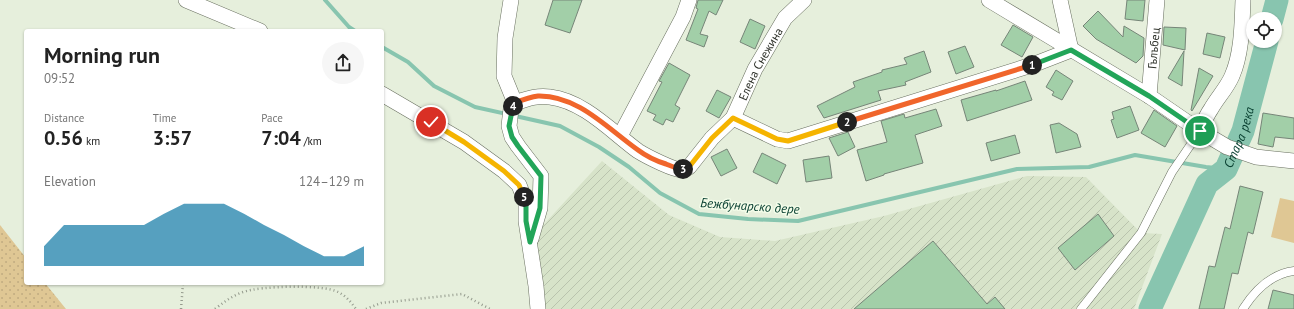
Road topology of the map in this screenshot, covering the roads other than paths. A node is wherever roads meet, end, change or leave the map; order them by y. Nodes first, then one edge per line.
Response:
1 (186, 0) edge
2 (511, 0) edge
3 (689, 0) edge
4 (804, 0) edge
5 (989, 0) edge
6 (1060, 0) edge
7 (1158, 0) edge
8 (1243, 0) edge
9 (255, 29) edge
10 (1071, 50) junction
11 (384, 95) edge
12 (1149, 96) junction
13 (513, 106) junction
14 (733, 118) junction
15 (1200, 131) junction
16 (620, 136) junction
17 (1294, 161) edge
18 (530, 242) junction
19 (1294, 271) edge
20 (538, 309) edge
21 (1081, 309) edge
22 (1243, 309) edge

1 - 9 street
2 - 13 street
3 - 16 street
4 - 14 street, Елена Снежина
5 - 10 street
6 - 10 street
7 - 12 street, Гълъбец
8 - 15 street
10 - 12 street
10 - 14 street
11 - 18 street
12 - 15 street
13 - 16 street
13 - 18 street
14 - 16 street, Елена Снежина
15 - 17 street
15 - 21 lane
18 - 20 street
19 - 22 lane

